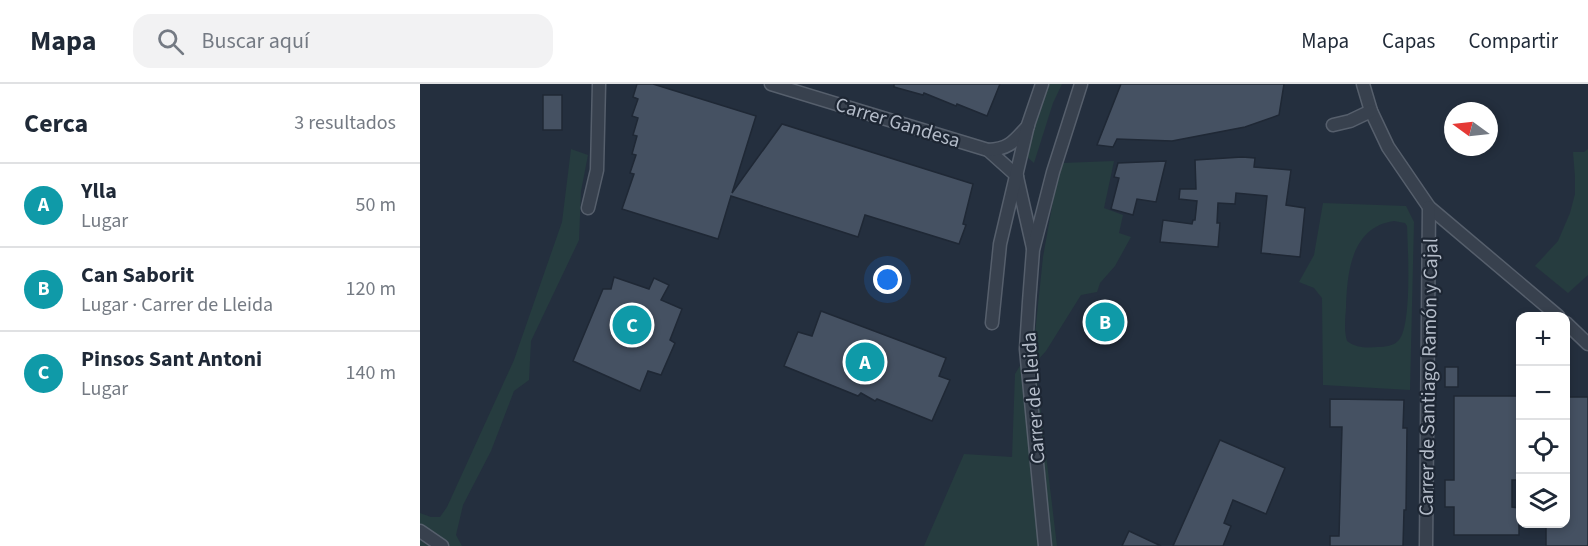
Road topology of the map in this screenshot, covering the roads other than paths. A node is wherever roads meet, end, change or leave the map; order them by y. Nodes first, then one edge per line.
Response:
1 (599, 84) edge
2 (771, 84) edge
3 (820, 84) edge
4 (1042, 84) edge
5 (1081, 84) edge
6 (1363, 84) edge
7 (815, 97) junction
8 (1371, 111) junction
9 (1028, 125) junction
10 (1333, 125) dead end
11 (988, 150) junction
12 (1017, 176) junction
13 (1430, 207) junction
14 (588, 208) dead end
15 (1033, 250) junction
16 (1553, 312) edge
17 (992, 323) dead end
18 (1570, 327) edge
19 (1588, 344) edge
20 (420, 531) edge
21 (442, 546) edge
22 (1045, 546) edge
23 (1426, 546) edge

1 - 14 street
2 - 7 street, Carrer Gandesa
3 - 7 street
4 - 9 street, Carrer de Lleida
5 - 15 street, Carrer de Lleida
6 - 8 street
7 - 11 street, Carrer Gandesa
8 - 10 street
8 - 13 street
9 - 11 street
9 - 12 street, Carrer de Lleida
11 - 12 street, Carrer Gandesa
12 - 15 street, Carrer de Lleida
12 - 17 street, Carrer de Lleida
13 - 16 street
13 - 23 street, Carrer de Santiago Ramón y Cajal
15 - 22 street, Carrer de Lleida
18 - 19 street
20 - 21 street

